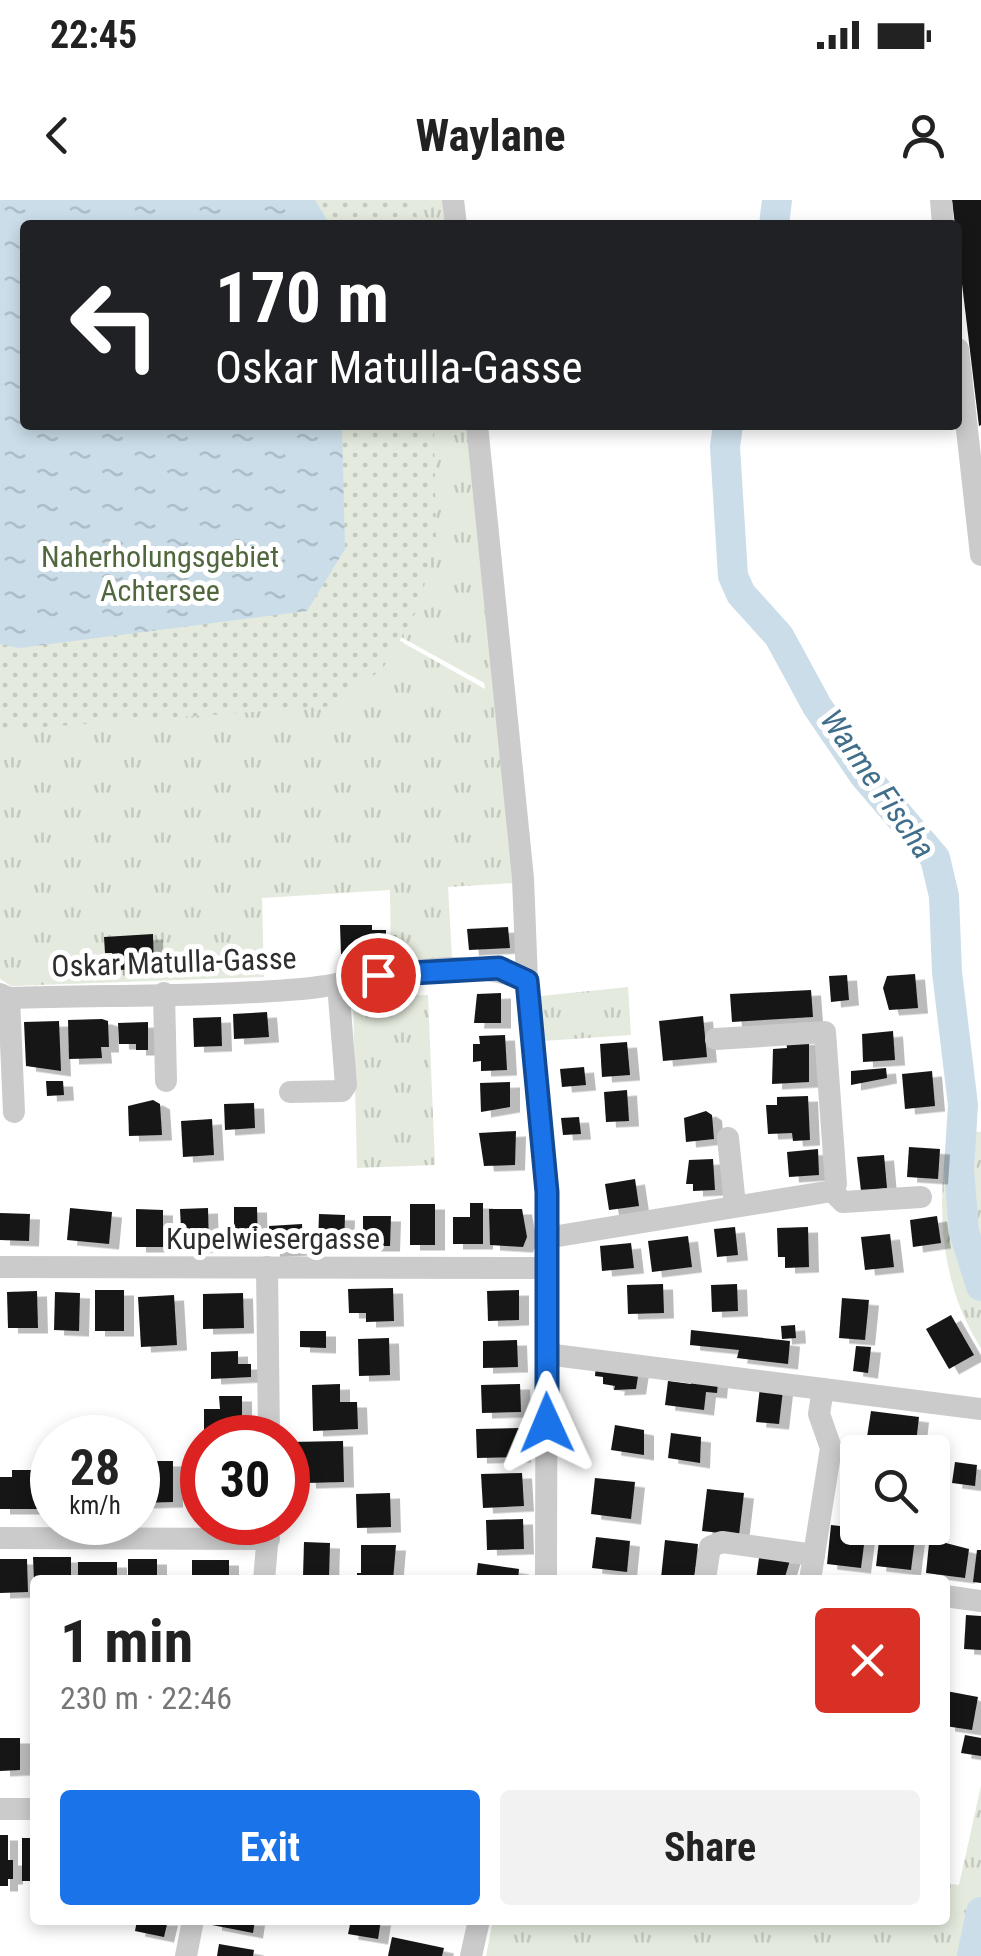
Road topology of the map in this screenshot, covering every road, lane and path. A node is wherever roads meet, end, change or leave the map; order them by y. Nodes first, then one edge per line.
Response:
1 (962, 384) edge
2 (478, 430) edge
3 (981, 555) edge
4 (527, 981) junction
5 (338, 984) junction
6 (164, 994) junction
7 (4, 996) edge
8 (716, 1039) dead end
9 (166, 1081) dead end
10 (290, 1092) dead end
11 (14, 1112) dead end
12 (728, 1138) dead end
13 (832, 1192) junction
14 (921, 1196) dead end
15 (735, 1205) junction
16 (546, 1238) junction
17 (0, 1267) edge
18 (267, 1267) junction
19 (546, 1268) junction
20 (546, 1354) junction
21 (822, 1389) junction
22 (981, 1409) edge
23 (269, 1415) edge
24 (180, 1533) edge
25 (0, 1538) edge
26 (268, 1545) edge
27 (815, 1573) edge
28 (264, 1575) edge
29 (546, 1575) edge
30 (706, 1575) edge
31 (950, 1597) edge
32 (981, 1601) edge
33 (0, 1809) edge
34 (30, 1809) edge
35 (193, 1925) edge
36 (477, 1925) edge
37 (186, 1956) edge
38 (471, 1956) edge

1 - 3 street
2 - 4 street
4 - 5 street, Oskar Matulla-Gasse
4 - 16 street
5 - 6 street, Oskar Matulla-Gasse
5 - 10 street
6 - 7 street, Oskar Matulla-Gasse
6 - 9 street
7 - 11 street
8 - 13 street
12 - 15 street
13 - 14 street
13 - 15 street
15 - 16 street
16 - 19 street
17 - 18 street, Kupelwiesergasse
18 - 19 street, Kupelwiesergasse
18 - 23 street
19 - 20 street
20 - 21 street
20 - 29 street
21 - 22 street
21 - 27 street
24 - 25 street
26 - 28 street
27 - 30 street
31 - 32 street
33 - 34 street
35 - 37 street
36 - 38 street

